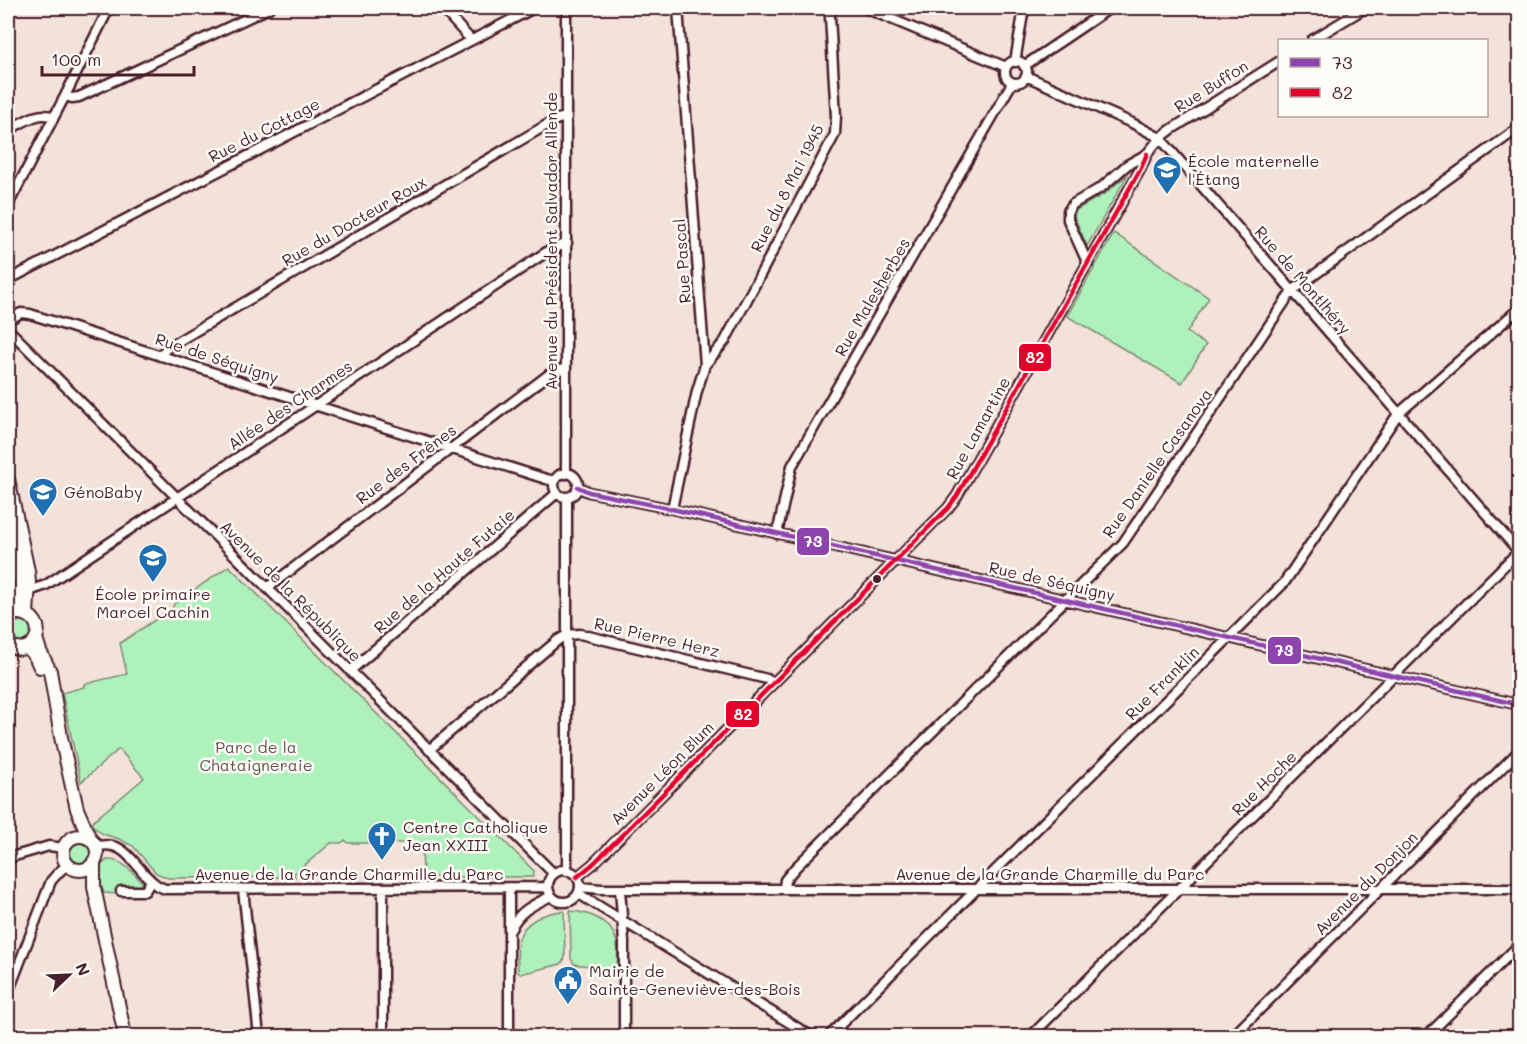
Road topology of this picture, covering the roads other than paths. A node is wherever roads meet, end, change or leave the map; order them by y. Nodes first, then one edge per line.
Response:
1 (109, 8) edge
2 (269, 8) edge
3 (442, 8) edge
4 (534, 8) edge
5 (567, 8) edge
6 (678, 8) edge
7 (829, 8) edge
8 (865, 8) edge
9 (1024, 8) edge
10 (1110, 8) edge
11 (1365, 8) edge
12 (1314, 39) edge
13 (471, 40) junction
14 (1015, 62) junction
15 (1278, 62) edge
16 (1024, 66) junction
17 (1006, 67) junction
18 (1026, 76) junction
19 (1012, 82) junction
20 (65, 96) junction
21 (53, 117) junction
22 (567, 117) junction
23 (1520, 127) edge
24 (8, 130) edge
25 (1160, 138) junction
26 (1147, 154) junction
27 (8, 205) edge
28 (567, 243) junction
29 (1088, 264) junction
30 (8, 280) edge
31 (1292, 291) junction
32 (1520, 308) edge
33 (8, 320) edge
34 (8, 329) edge
35 (160, 356) junction
36 (705, 365) junction
37 (566, 369) junction
38 (315, 406) junction
39 (1398, 414) junction
40 (451, 449) junction
41 (566, 474) junction
42 (8, 479) edge
43 (555, 481) junction
44 (578, 487) junction
45 (557, 493) junction
46 (567, 497) junction
47 (176, 499) junction
48 (672, 509) junction
49 (8, 518) edge
50 (777, 534) junction
51 (1519, 553) edge
52 (895, 562) junction
53 (267, 588) junction
54 (29, 591) junction
55 (1065, 600) junction
56 (16, 615) edge
57 (567, 635) junction
58 (36, 638) junction
59 (1229, 638) junction
60 (8, 644) edge
61 (27, 647) junction
62 (350, 671) junction
63 (1393, 676) junction
64 (773, 683) junction
65 (1520, 705) edge
66 (61, 737) junction
67 (429, 750) junction
68 (1520, 750) edge
69 (77, 809) junction
70 (67, 843) junction
71 (92, 843) junction
72 (8, 858) edge
73 (94, 861) junction
74 (68, 864) junction
75 (80, 870) junction
76 (567, 871) junction
77 (554, 874) junction
78 (577, 877) junction
79 (151, 881) junction
80 (94, 887) junction
81 (382, 888) junction
82 (509, 888) junction
83 (784, 888) junction
84 (978, 888) junction
85 (1382, 888) junction
86 (243, 889) junction
87 (620, 889) junction
88 (1179, 889) junction
89 (1520, 889) edge
90 (121, 891) dead end
91 (579, 891) junction
92 (550, 892) junction
93 (623, 922) junction
94 (509, 936) junction
95 (1520, 944) edge
96 (8, 993) edge
97 (125, 1036) edge
98 (259, 1036) edge
99 (383, 1036) edge
100 (509, 1036) edge
101 (624, 1036) edge
102 (811, 1036) edge
103 (829, 1036) edge
104 (1031, 1036) edge
105 (1233, 1036) edge
106 (1427, 1036) edge

1 - 20 street
2 - 20 street
3 - 13 street
4 - 13 street, Rue du Cottage
5 - 22 street, Avenue du Président Salvador Allende
6 - 36 street, Rue Pascal
7 - 36 street, Rue du 8 Mai 1945
8 - 17 street
9 - 14 street
10 - 16 street
11 - 12 street
13 - 30 street, Rue du Cottage
14 - 16 street
14 - 17 street
15 - 25 street, Rue Buffon
16 - 18 street
17 - 19 street
18 - 19 street
18 - 25 street, Rue de Montlhéry
19 - 50 street, Rue Malesherbes
20 - 21 street
21 - 24 street
21 - 27 street
22 - 28 street, Avenue du Président Salvador Allende
22 - 35 street, Rue du Docteur Roux
23 - 31 street, Rue Danielle Casanova
25 - 26 street, Rue Lamartine
25 - 31 street, Rue de Montlhéry
26 - 29 street, Rue Lamartine
26 - 29 street, Rue Lamartine
28 - 37 street, Avenue du Président Salvador Allende
28 - 38 street, Allée des Charmes
29 - 52 street, Rue Lamartine
31 - 39 street, Rue de Montlhéry
31 - 55 street, Rue Danielle Casanova
32 - 39 street, Rue Franklin
33 - 35 street, Rue de Séquigny
34 - 47 street, Avenue de la République
35 - 38 street, Rue de Séquigny
36 - 48 street, Rue Pascal
37 - 40 street, Rue des Frênes
37 - 41 street, Avenue du Président Salvador Allende
38 - 40 street, Rue de Séquigny
38 - 47 street, Allée des Charmes
39 - 51 street, Rue de Montlhéry
39 - 59 street, Rue Franklin
40 - 43 street, Rue de Séquigny
40 - 53 street, Rue des Frênes
41 - 43 street
41 - 44 street
42 - 54 main road
43 - 45 street
44 - 46 street
44 - 48 street, Rue de Séquigny
45 - 46 street
45 - 62 street, Rue de la Haute Futaie
46 - 57 street
47 - 53 street, Avenue de la République
47 - 54 street, Allée des Charmes
48 - 50 street, Rue de Séquigny
49 - 56 main road
50 - 52 street, Rue de Séquigny
51 - 63 street, Rue Hoche
52 - 55 street, Rue de Séquigny
52 - 64 street, Avenue Léon Blum
53 - 62 street, Avenue de la République
54 - 56 main road
55 - 59 street, Rue de Séquigny
55 - 83 street, Rue Danielle Casanova
56 - 58 main road
57 - 64 street, Rue Pierre Herz
57 - 67 street
57 - 76 street
58 - 61 main road
58 - 66 main road
59 - 63 street, Rue de Séquigny
59 - 84 street, Rue Franklin
60 - 61 main road
61 - 66 main road
62 - 67 street, Avenue de la République
63 - 65 street, Rue de Séquigny
63 - 88 street, Rue Hoche
64 - 78 street, Avenue Léon Blum
66 - 69 main road
67 - 77 street, Avenue de la République
68 - 85 street, Avenue du Donjon
69 - 70 main road
69 - 71 main road
70 - 71 main road
70 - 72 street
70 - 74 main road
71 - 73 main road
71 - 79 street
73 - 75 main road
73 - 80 main road
74 - 75 main road
74 - 96 street
75 - 80 main road
76 - 77 street
76 - 78 street
77 - 92 street
78 - 91 street
79 - 86 street, Avenue de la Grande Charmille du Parc
79 - 90 street
80 - 97 main road
81 - 82 street, Avenue de la Grande Charmille du Parc
81 - 86 street, Avenue de la Grande Charmille du Parc
81 - 99 street
82 - 92 street, Avenue de la Grande Charmille du Parc
82 - 94 street
83 - 84 street, Avenue de la Grande Charmille du Parc
83 - 87 street, Avenue de la Grande Charmille du Parc
84 - 88 street, Avenue de la Grande Charmille du Parc
84 - 103 street, Rue Franklin
85 - 88 street, Avenue de la Grande Charmille du Parc
85 - 89 street, Avenue de la Grande Charmille du Parc
85 - 105 street, Avenue du Donjon
86 - 98 street
87 - 91 street, Avenue de la Grande Charmille du Parc
87 - 93 street
88 - 104 street, Rue Hoche
91 - 92 street
91 - 93 street
92 - 94 street
93 - 101 street
93 - 102 street
94 - 100 street
95 - 106 street

